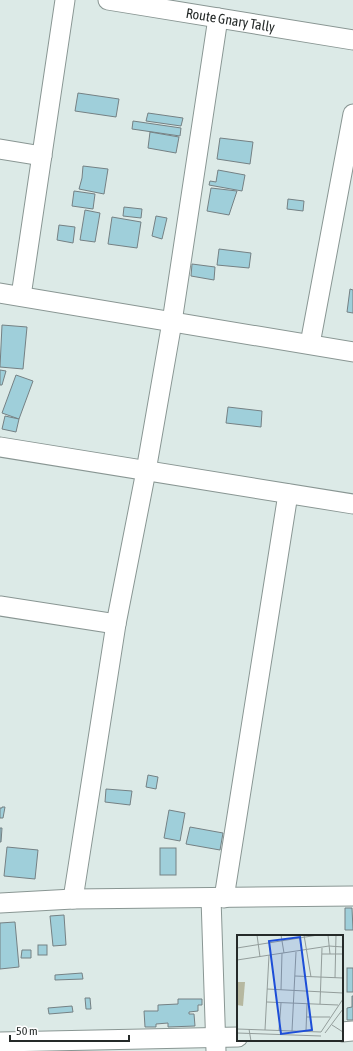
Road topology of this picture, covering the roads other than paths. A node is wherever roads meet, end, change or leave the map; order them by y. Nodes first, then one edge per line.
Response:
1 (65, 0) edge
2 (108, 0) edge
3 (218, 18) junction
4 (353, 40) edge
5 (353, 114) edge
6 (0, 149) edge
7 (42, 156) junction
8 (0, 293) edge
9 (21, 296) junction
10 (172, 322) junction
11 (310, 344) junction
12 (353, 352) edge
13 (0, 447) edge
14 (146, 471) junction
15 (288, 494) junction
16 (353, 504) edge
17 (0, 606) edge
18 (116, 624) junction
19 (353, 896) edge
20 (218, 898) junction
21 (73, 899) junction
22 (0, 903) edge
23 (237, 1037) edge
24 (0, 1042) edge
25 (216, 1044) edge

1 - 7 street
2 - 3 street, Route Gnary Tally
3 - 4 street, Route Gnary Tally
3 - 10 street
5 - 11 street
6 - 7 street
7 - 9 street
8 - 9 street
9 - 10 street
10 - 11 street
10 - 14 street
11 - 12 street
13 - 14 street
14 - 15 street
14 - 18 street
15 - 16 street
15 - 20 street
17 - 18 street
18 - 21 street
19 - 20 street
20 - 21 street
20 - 25 street
21 - 22 street
23 - 25 street
24 - 25 street

